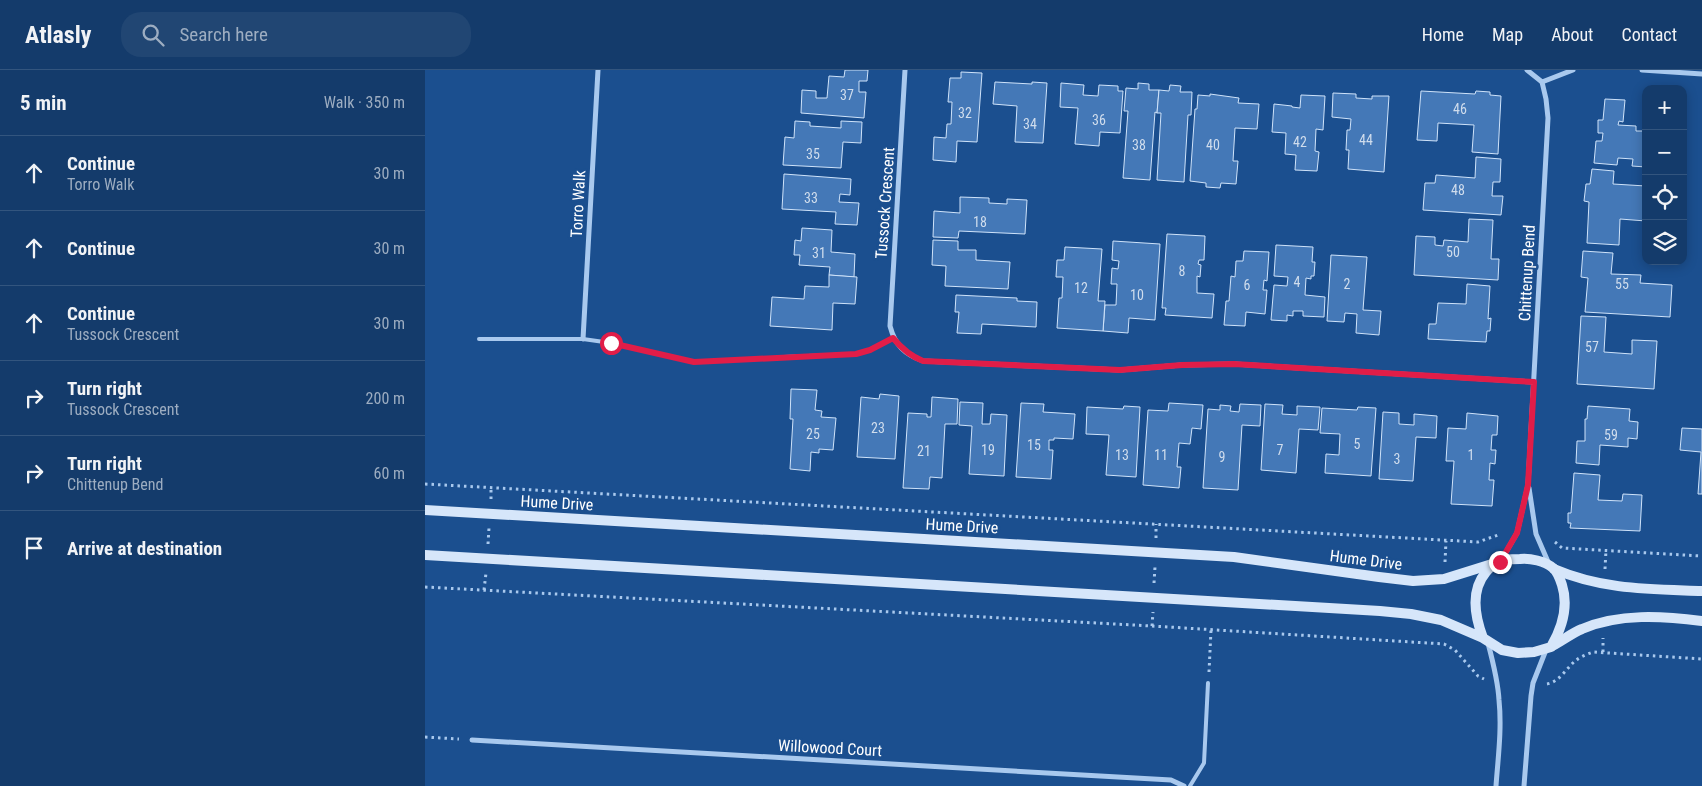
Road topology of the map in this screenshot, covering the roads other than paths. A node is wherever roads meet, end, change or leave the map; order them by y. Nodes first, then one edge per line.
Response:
1 (597, 70) edge
2 (905, 70) edge
3 (1527, 70) edge
4 (1573, 70) edge
5 (1642, 70) edge
6 (1702, 74) edge
7 (1542, 82) junction
8 (479, 338) dead end
9 (893, 338) junction
10 (583, 340) junction
11 (784, 357) road end
12 (694, 362) road end
13 (1534, 382) junction
14 (1528, 485) junction
15 (425, 510) edge
16 (425, 555) edge
17 (1497, 563) junction
18 (1552, 567) junction
19 (1702, 591) edge
20 (1702, 621) edge
21 (1485, 640) junction
22 (1548, 648) junction
23 (1208, 683) road end
24 (472, 740) road end
25 (1185, 786) edge
26 (1190, 786) edge
27 (1496, 786) edge
28 (1523, 786) edge

1 - 10 street, Torro Walk
2 - 9 street, Tussock Crescent
3 - 7 street
4 - 7 street
5 - 6 street
7 - 13 street, Chittenup Bend
8 - 10 lane
9 - 11 lane
9 - 13 street
10 - 12 lane
13 - 14 street, Chittenup Bend
14 - 17 street, Chittenup Bend
14 - 18 street, Chittenup Bend
15 - 17 street, Hume Drive
16 - 21 street
17 - 18 street
17 - 21 street
18 - 19 street
18 - 22 street
20 - 22 street
21 - 22 street
21 - 27 street
22 - 28 street
23 - 26 lane
24 - 25 street, Willowood Court

